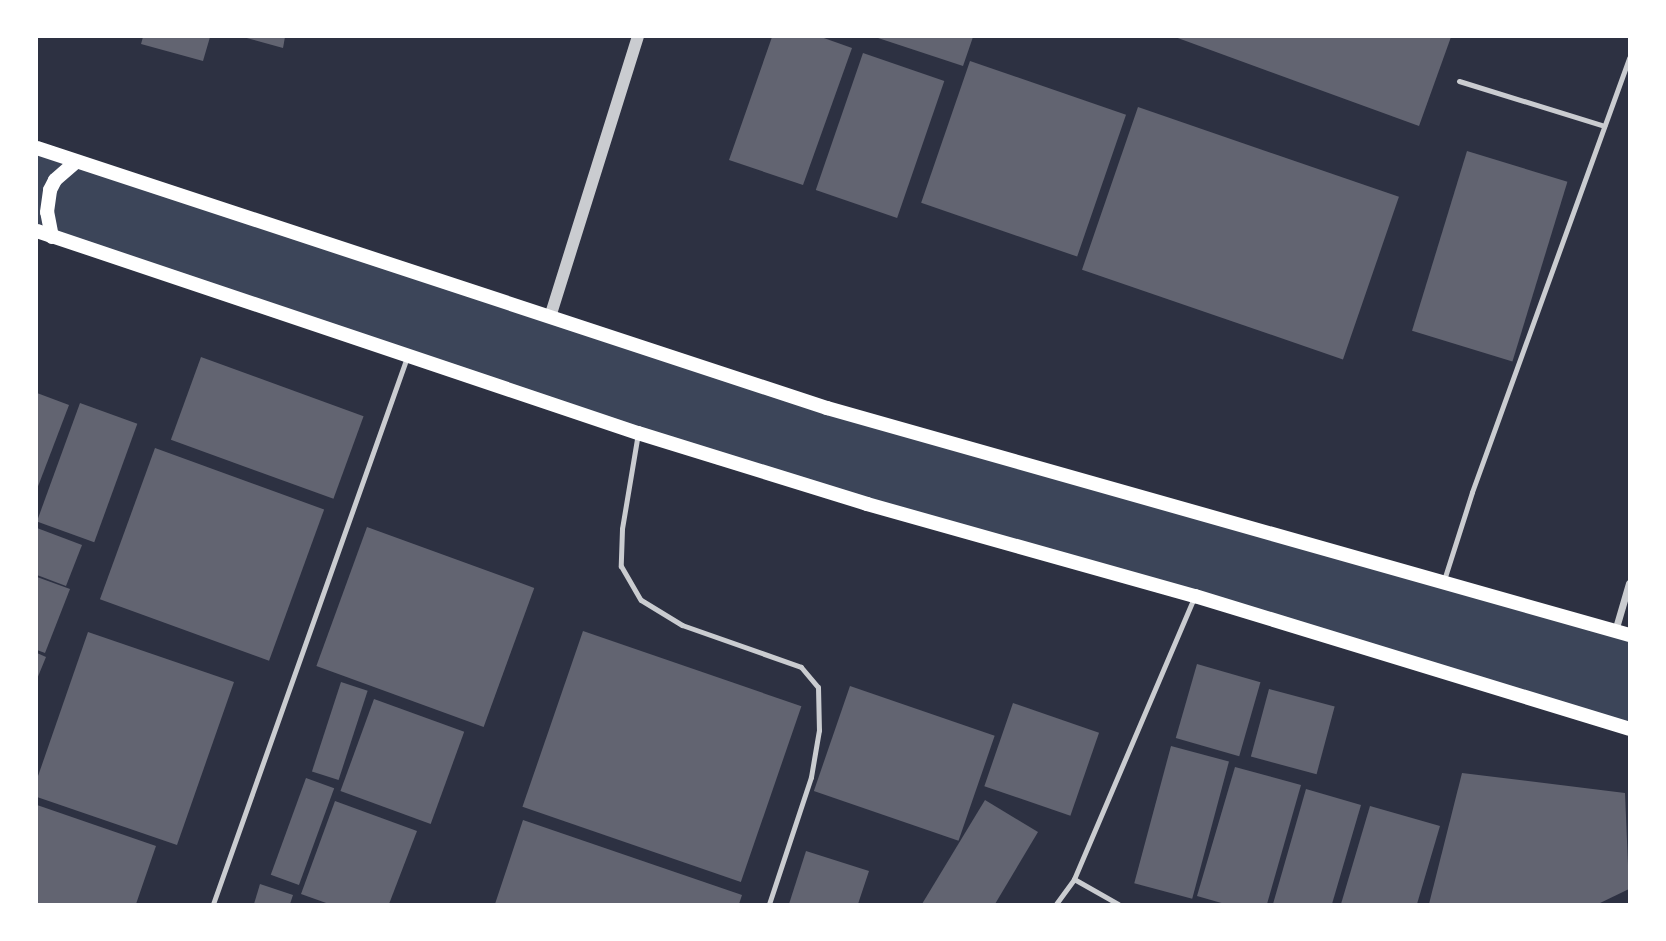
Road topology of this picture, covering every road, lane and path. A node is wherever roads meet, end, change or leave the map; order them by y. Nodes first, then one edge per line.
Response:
1 (638, 37) edge
2 (1629, 58) edge
3 (1460, 81) dead end
4 (1604, 126) junction
5 (37, 148) edge
6 (76, 162) junction
7 (37, 231) edge
8 (51, 237) junction
9 (550, 317) junction
10 (407, 358) junction
11 (638, 433) junction
12 (1444, 582) junction
13 (1629, 583) edge
14 (1195, 596) junction
15 (1622, 633) edge
16 (1629, 729) edge
17 (1074, 879) junction
18 (213, 904) edge
19 (768, 904) edge
20 (1056, 904) edge
21 (1118, 904) edge

1 - 9 street
2 - 4 lane
3 - 4 lane
4 - 12 lane
5 - 6 main road
6 - 8 main road
6 - 9 main road
7 - 8 main road
8 - 10 main road
9 - 12 main road
10 - 11 main road
10 - 18 lane
11 - 14 main road
11 - 19 lane
12 - 15 main road
13 - 15 street
14 - 16 main road
14 - 17 lane
17 - 20 lane
17 - 21 lane

